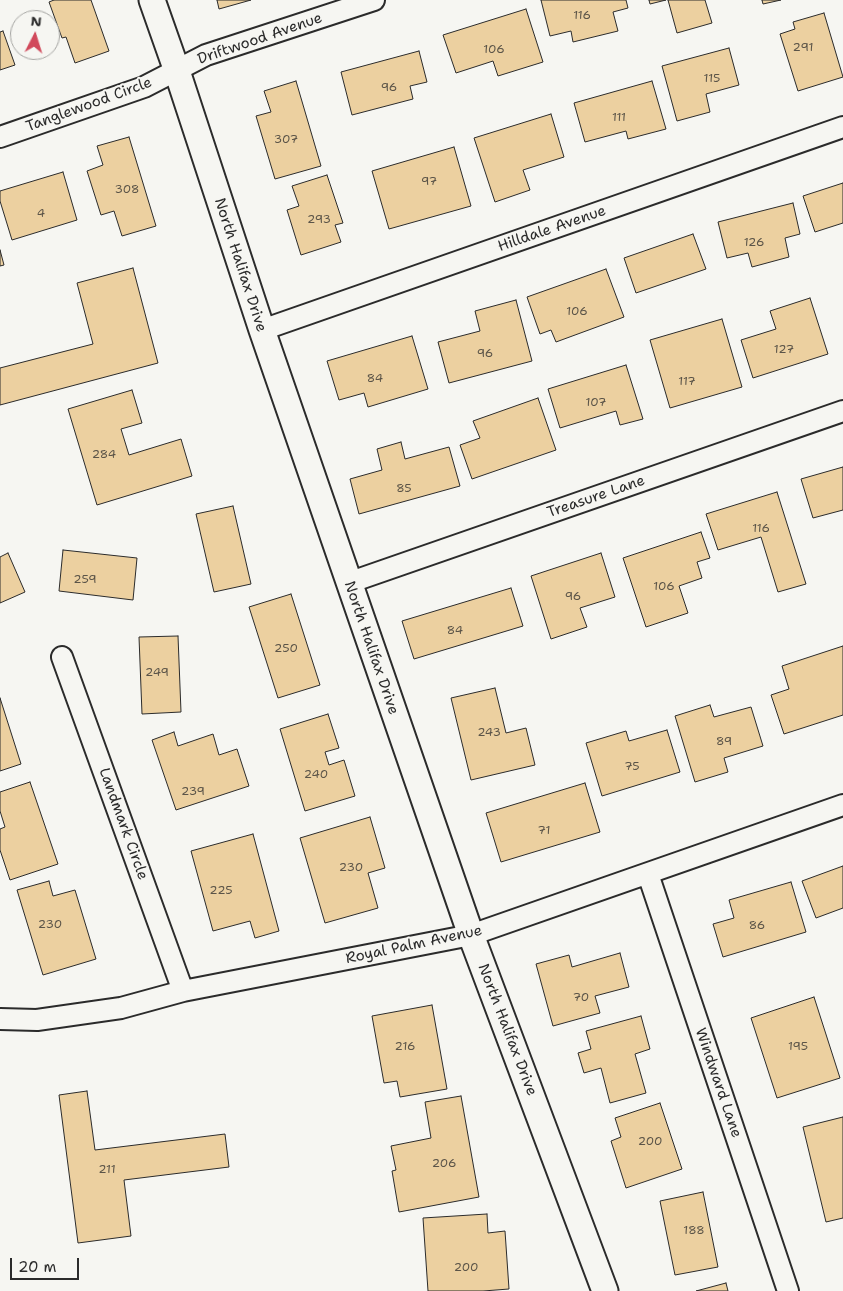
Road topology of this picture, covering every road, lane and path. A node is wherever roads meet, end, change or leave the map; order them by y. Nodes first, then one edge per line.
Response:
1 (152, 0) edge
2 (374, 0) edge
3 (177, 71) junction
4 (843, 127) edge
5 (0, 137) edge
6 (262, 330) junction
7 (843, 411) edge
8 (348, 583) junction
9 (62, 657) dead end
10 (843, 805) edge
11 (648, 874) junction
12 (471, 935) junction
13 (183, 991) junction
14 (0, 1019) edge
15 (605, 1291) edge
16 (788, 1291) edge

1 - 3 street, North Halifax Drive
2 - 3 street, Driftwood Avenue
3 - 5 street, Tanglewood Circle
3 - 6 street, North Halifax Drive
4 - 6 street, Hilldale Avenue
6 - 8 street, North Halifax Drive
7 - 8 street, Treasure Lane
8 - 12 street, North Halifax Drive
9 - 13 street, Landmark Circle
10 - 11 street, Royal Palm Avenue
11 - 12 street, Royal Palm Avenue
11 - 16 street, Windward Lane
12 - 13 street, Royal Palm Avenue
12 - 15 street, North Halifax Drive
13 - 14 street, Royal Palm Avenue

